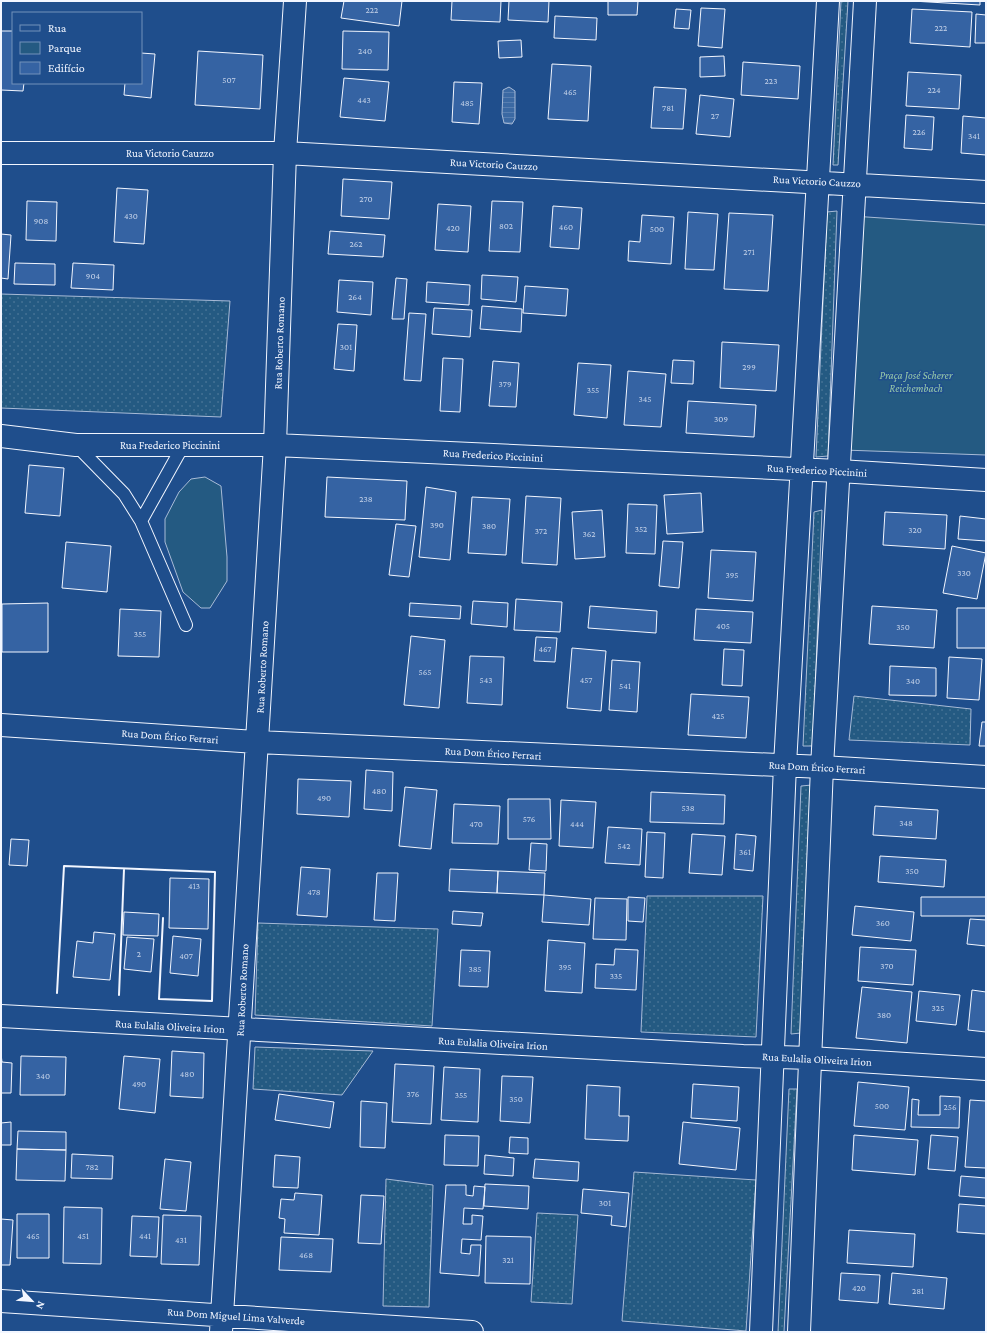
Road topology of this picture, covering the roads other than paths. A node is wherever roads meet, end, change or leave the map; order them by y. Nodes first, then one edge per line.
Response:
1 (295, 1) edge
2 (828, 1) edge
3 (865, 1) edge
4 (1, 153) edge
5 (285, 153) junction
6 (818, 181) junction
7 (855, 183) junction
8 (986, 192) edge
9 (1, 436) edge
10 (184, 444) junction
11 (76, 445) junction
12 (275, 445) junction
13 (801, 469) junction
14 (839, 471) junction
15 (986, 480) edge
16 (141, 521) junction
17 (186, 625) dead end
18 (1, 725) edge
19 (257, 742) junction
20 (785, 765) junction
21 (822, 767) junction
22 (986, 776) edge
23 (1, 1016) edge
24 (240, 1030) junction
25 (772, 1057) junction
26 (810, 1058) junction
27 (986, 1069) edge
28 (1, 1301) edge
29 (221, 1324) edge
30 (472, 1332) edge
31 (761, 1332) edge
32 (799, 1332) edge

1 - 5 street, Rua Roberto Romano
2 - 6 street
3 - 7 street
4 - 5 street, Rua Victorio Cauzzo
5 - 6 street, Rua Victorio Cauzzo
5 - 12 street, Rua Roberto Romano
6 - 7 street, Rua Victorio Cauzzo
6 - 13 street
7 - 8 street, Rua Victorio Cauzzo
7 - 14 street
9 - 11 street, Rua Frederico Piccinini
10 - 11 street, Rua Frederico Piccinini
10 - 12 street, Rua Frederico Piccinini
10 - 16 lane
11 - 16 lane
12 - 13 street, Rua Frederico Piccinini
12 - 19 street, Rua Roberto Romano
13 - 14 street, Rua Frederico Piccinini
13 - 20 street
14 - 15 street, Rua Frederico Piccinini
14 - 21 street
16 - 17 lane
18 - 19 street, Rua Dom Érico Ferrari
19 - 20 street, Rua Dom Érico Ferrari
19 - 24 street, Rua Roberto Romano
20 - 21 street, Rua Dom Érico Ferrari
20 - 25 street
21 - 22 street, Rua Dom Érico Ferrari
21 - 26 street
23 - 24 street, Rua Eulalia Oliveira Irion
24 - 25 street, Rua Eulalia Oliveira Irion
24 - 29 street, Rua Roberto Romano
25 - 26 street, Rua Eulalia Oliveira Irion
25 - 31 street
26 - 27 street, Rua Eulalia Oliveira Irion
26 - 32 street
28 - 29 street, Rua Dom Miguel Lima Valverde
29 - 30 street, Rua Dom Miguel Lima Valverde

